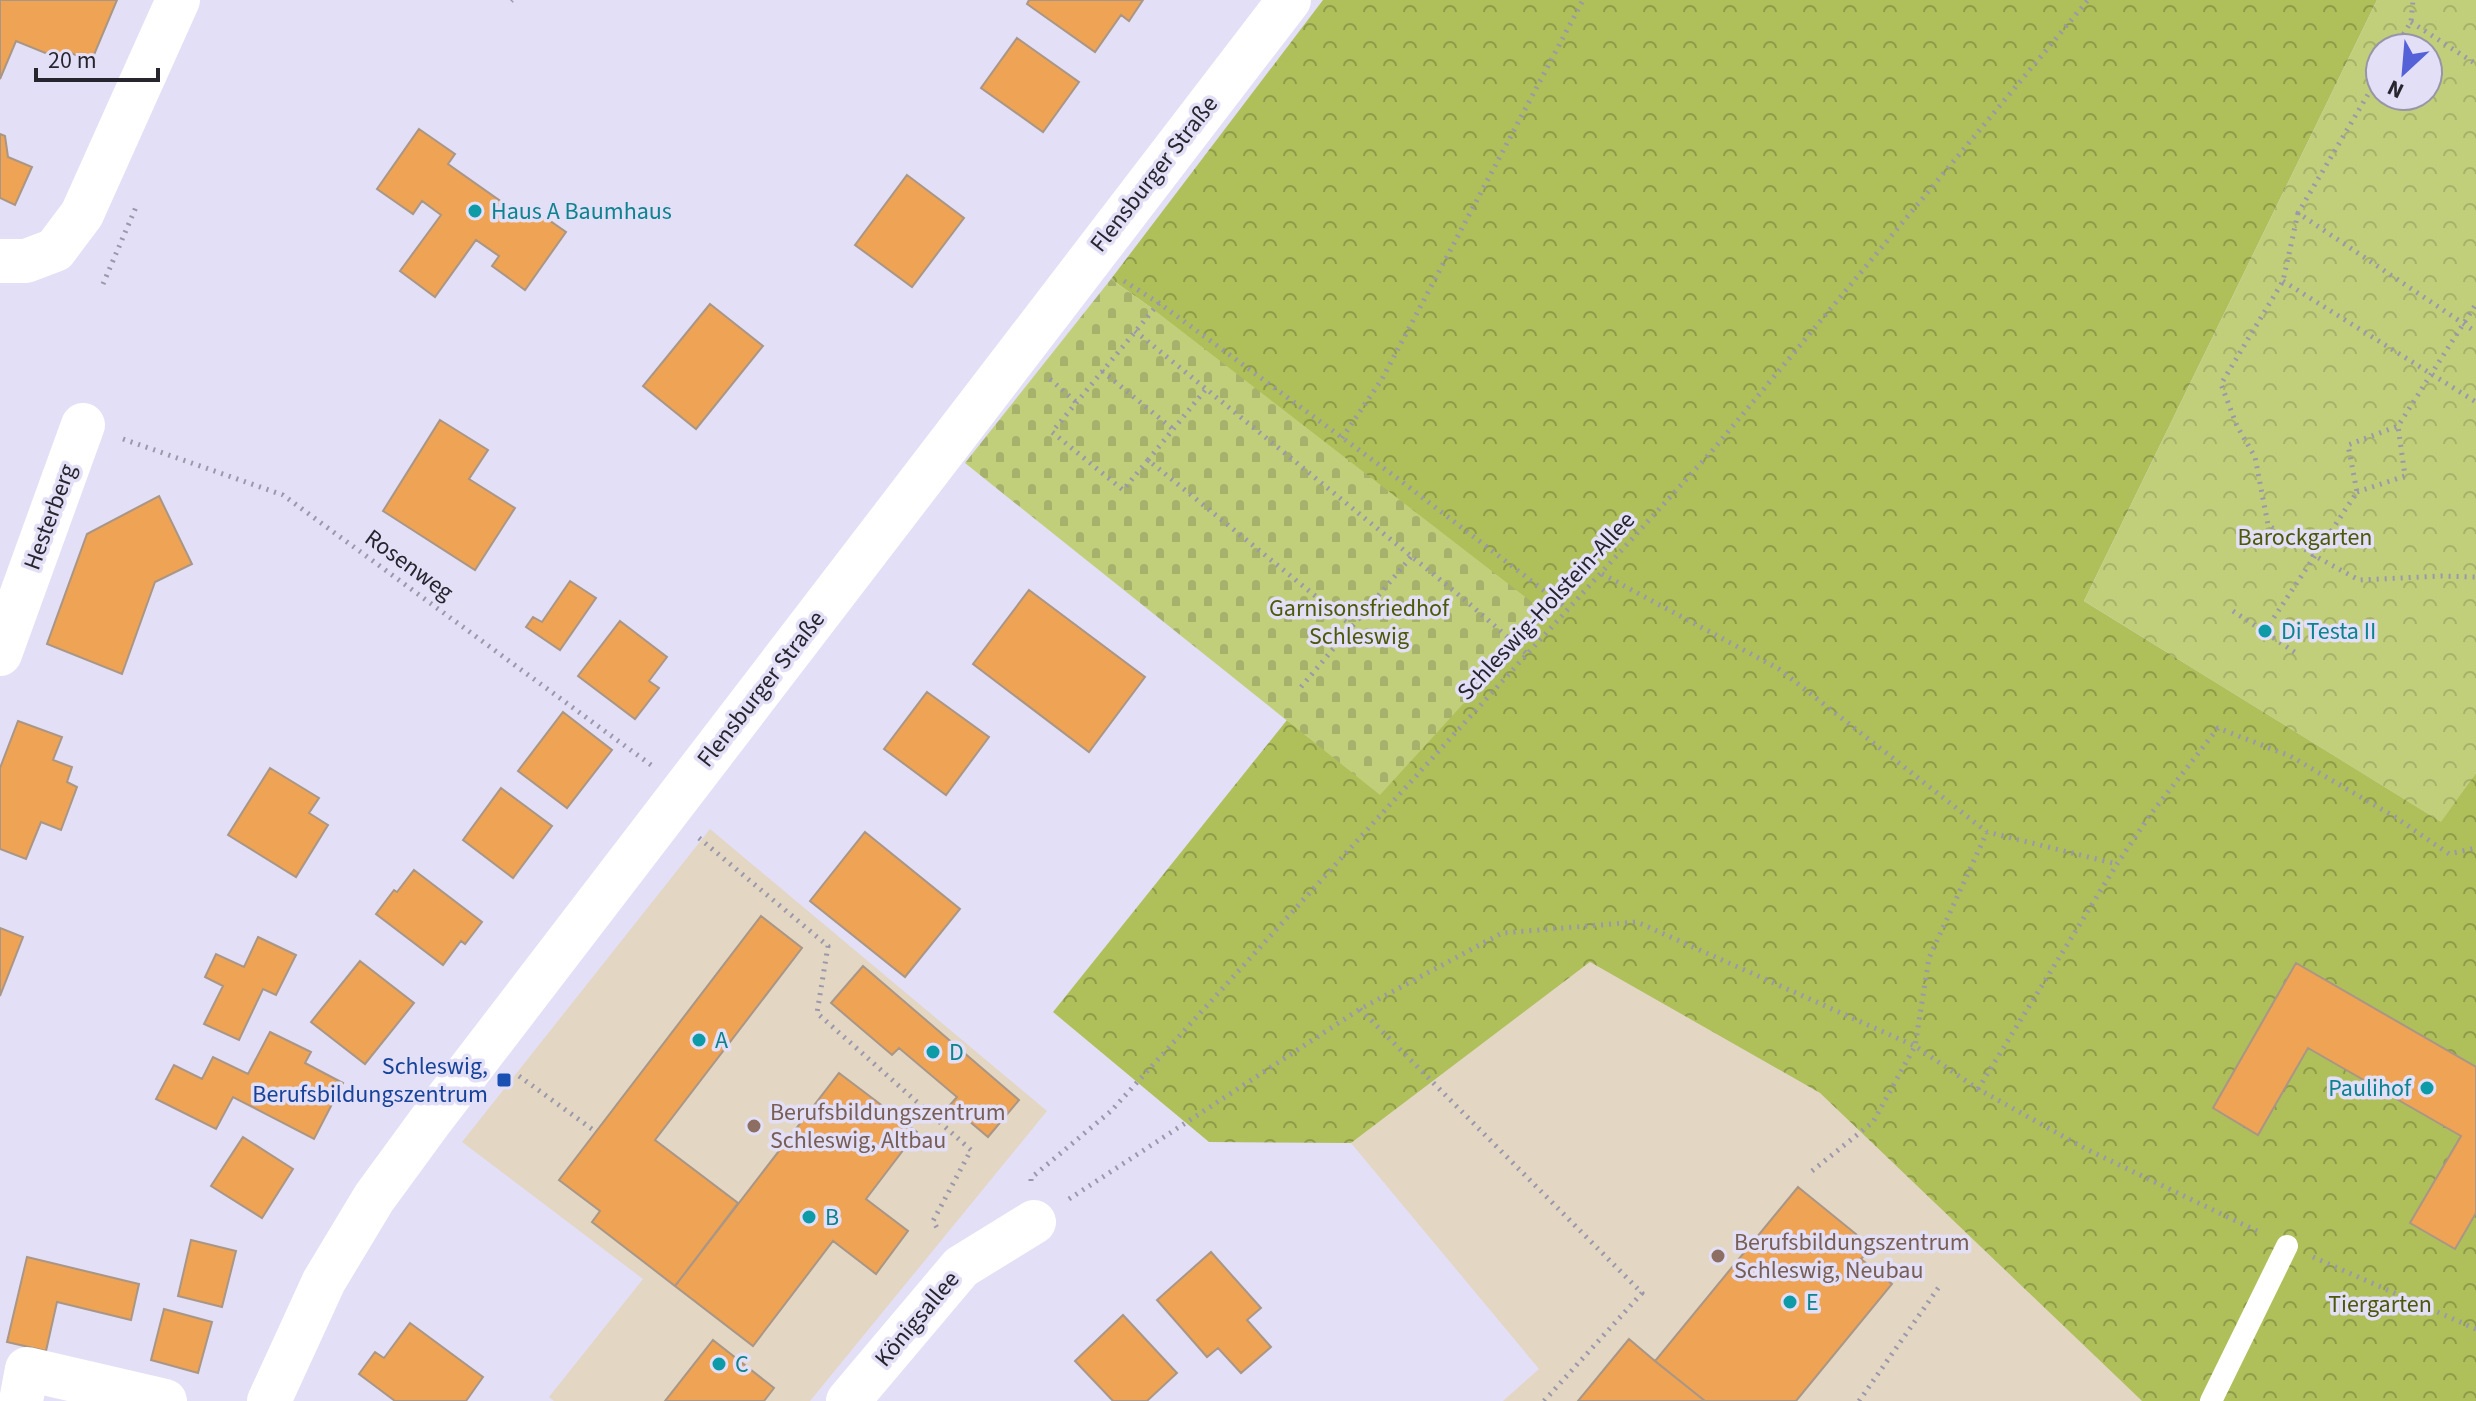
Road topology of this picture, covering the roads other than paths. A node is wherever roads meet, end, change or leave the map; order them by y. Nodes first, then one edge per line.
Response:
1 (178, 0) edge
2 (1289, 0) edge
3 (0, 261) edge
4 (83, 425) road end
5 (0, 654) edge
6 (1034, 1222) road end
7 (2287, 1246) road end
8 (21, 1401) edge
9 (165, 1401) edge
10 (269, 1401) edge
11 (848, 1401) edge
12 (2211, 1401) edge

1 - 3 street
2 - 10 street, Flensburger Straße
4 - 5 street, Hesterberg
6 - 11 street, Königsallee
7 - 12 lane
8 - 9 street

